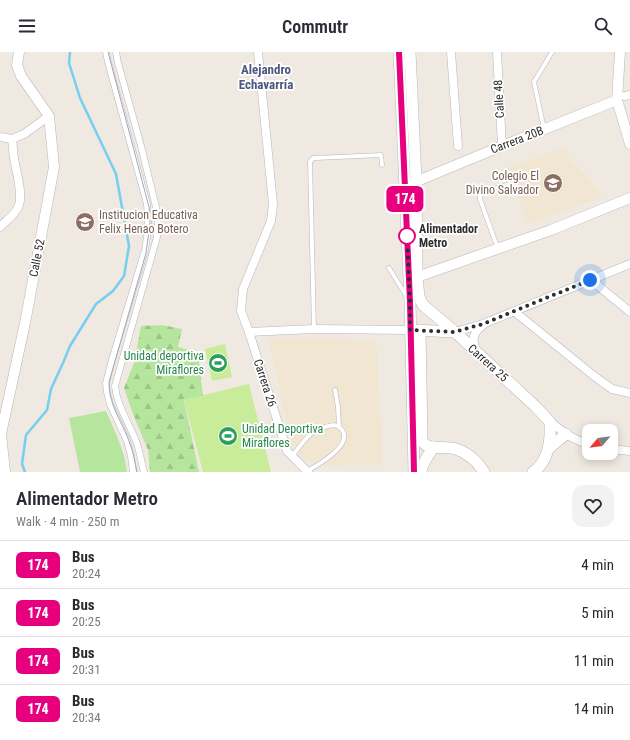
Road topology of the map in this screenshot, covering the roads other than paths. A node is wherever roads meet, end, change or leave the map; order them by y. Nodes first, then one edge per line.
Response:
1 (18, 52) edge
2 (106, 52) edge
3 (116, 52) edge
4 (258, 52) edge
5 (399, 52) edge
6 (410, 52) edge
7 (451, 52) edge
8 (497, 52) edge
9 (552, 52) edge
10 (620, 52) edge
11 (624, 97) edge
12 (49, 116) junction
13 (544, 129) junction
14 (0, 137) edge
15 (12, 139) junction
16 (630, 144) edge
17 (458, 146) dead end
18 (502, 146) junction
19 (382, 165) dead end
20 (416, 181) junction
21 (510, 184) dead end
22 (405, 186) junction
23 (630, 198) edge
24 (0, 227) edge
25 (498, 249) junction
26 (630, 264) edge
27 (389, 268) dead end
28 (417, 277) junction
29 (590, 280) junction
30 (414, 298) junction
31 (515, 312) junction
32 (630, 312) edge
33 (483, 324) junction
34 (314, 329) junction
35 (415, 330) junction
36 (249, 332) junction
37 (442, 332) junction
38 (454, 332) junction
39 (421, 351) junction
40 (476, 352) junction
41 (335, 390) dead end
42 (630, 393) edge
43 (550, 422) junction
44 (339, 427) junction
45 (566, 434) junction
46 (582, 442) edge
47 (434, 447) junction
48 (549, 448) junction
49 (618, 450) edge
50 (630, 451) edge
51 (292, 456) junction
52 (6, 472) edge
53 (133, 472) edge
54 (144, 472) edge
55 (308, 472) edge
56 (414, 472) edge
57 (421, 472) edge
58 (484, 472) edge
59 (533, 472) edge

1 - 12 street, Calle 52
2 - 53 street
3 - 54 street
4 - 36 street, Carrera 26
5 - 22 main road
6 - 20 main road
7 - 17 street
8 - 18 street, Calle 48
9 - 13 lane
10 - 11 street
11 - 13 street, Carrera 20B
11 - 16 street
12 - 15 street
12 - 52 street, Calle 52
13 - 18 street, Carrera 20B
14 - 15 street
15 - 24 street
18 - 20 street, Carrera 20B
19 - 34 lane
20 - 22 street, Carrera 20B
20 - 28 main road
21 - 25 lane
22 - 30 main road
23 - 25 street
25 - 28 street
26 - 29 street
27 - 30 lane
28 - 30 main road
29 - 31 street
29 - 32 street
30 - 35 main road
30 - 38 main road, Carrera 25
31 - 33 street
31 - 42 street
33 - 38 street
33 - 40 street
34 - 35 street
34 - 36 street
35 - 37 main road
35 - 39 main road
35 - 56 main road
36 - 51 street, Carrera 26
37 - 38 main road
37 - 39 main road
38 - 40 main road, Carrera 25
39 - 47 main road
40 - 43 main road, Carrera 25
41 - 44 lane
43 - 45 street, Carrera 25
43 - 48 main road
44 - 51 lane
44 - 55 lane
45 - 46 street, Carrera 25
45 - 48 main road
47 - 57 main road
47 - 58 main road
48 - 59 main road
49 - 50 street
51 - 55 street, Carrera 26

